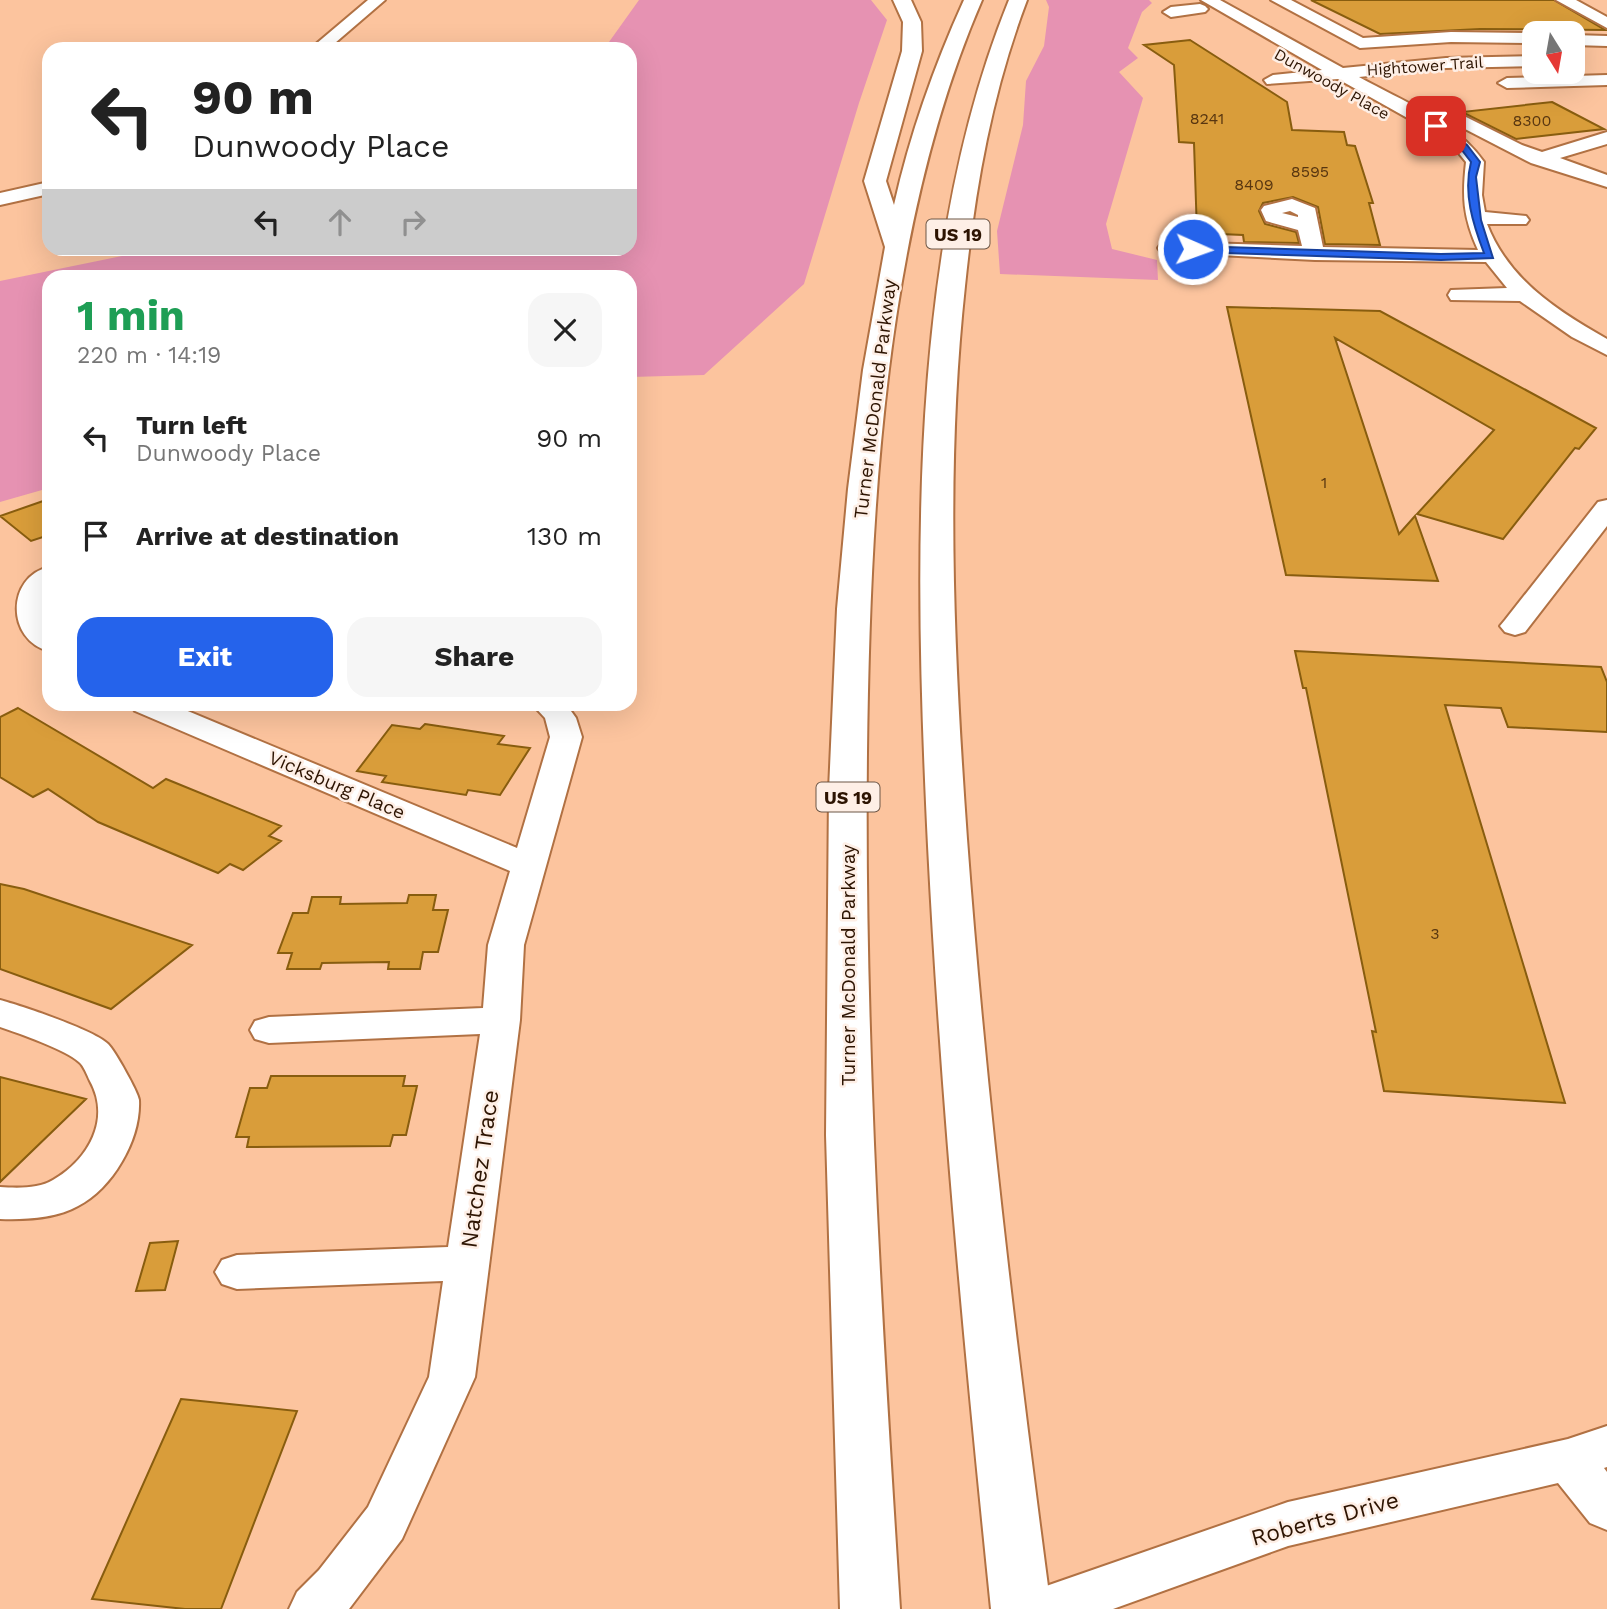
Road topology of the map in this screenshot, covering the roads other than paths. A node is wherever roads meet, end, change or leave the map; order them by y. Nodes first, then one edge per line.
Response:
1 (902, 0) edge
2 (973, 0) edge
3 (1018, 0) edge
4 (1185, 0) edge
5 (1279, 0) edge
6 (1564, 0) edge
7 (352, 1) edge
8 (375, 1) edge
9 (1205, 4) edge
10 (1171, 12) dead end
11 (1607, 23) edge
12 (1522, 38) edge
13 (1586, 40) edge
14 (1607, 41) edge
15 (326, 42) edge
16 (1522, 61) edge
17 (1465, 62) junction
18 (1340, 72) junction
19 (1316, 75) junction
20 (1270, 77) dead end
21 (1586, 79) edge
22 (1607, 80) edge
23 (1522, 82) edge
24 (1507, 83) junction
25 (1582, 84) edge
26 (1400, 87) dead end
27 (1526, 92) dead end
28 (1430, 103) junction
29 (1588, 104) dead end
30 (1401, 106) junction
31 (1607, 138) edge
32 (1538, 159) junction
33 (1602, 176) edge
34 (1471, 177) junction
35 (42, 190) edge
36 (0, 199) edge
37 (1476, 217) junction
38 (1519, 220) dead end
39 (1307, 226) dead end
40 (895, 247) junction
41 (1168, 248) dead end
42 (1315, 254) junction
43 (1490, 256) junction
44 (1524, 293) junction
45 (1449, 300) dead end
46 (1607, 348) edge
47 (1607, 508) edge
48 (42, 580) edge
49 (1514, 626) dead end
50 (42, 634) edge
51 (163, 711) edge
52 (558, 711) edge
53 (528, 866) junction
54 (0, 1013) edge
55 (501, 1020) junction
56 (269, 1030) dead end
57 (0, 1203) edge
58 (467, 1263) junction
59 (237, 1272) dead end
60 (1587, 1453) edge
61 (1607, 1508) edge
62 (315, 1609) edge
63 (870, 1609) edge
64 (1021, 1609) edge
65 (1048, 1609) edge

1 - 40 highway
2 - 40 highway, Turner McDonald Parkway / US 19
3 - 64 highway, US 19
4 - 9 street, Dunwoody Place
5 - 12 street
6 - 11 street
7 - 8 street
8 - 15 street
9 - 10 street
9 - 18 street, Dunwoody Place
9 - 19 street, Dunwoody Place
13 - 14 street
16 - 17 street, Hightower Trail
17 - 18 street, Hightower Trail
17 - 24 street
18 - 19 street, Hightower Trail
18 - 30 street, Dunwoody Place
19 - 20 street, Hightower Trail
19 - 34 street, Dunwoody Place
21 - 22 street
23 - 24 street
24 - 27 street
25 - 29 street
26 - 28 street
28 - 30 street
28 - 32 street
30 - 34 street, Dunwoody Place
31 - 32 street
32 - 33 street
34 - 37 street, Dunwoody Place
35 - 36 street
37 - 38 street
37 - 43 street, Dunwoody Place
39 - 42 street
40 - 63 highway, Turner McDonald Parkway / US 19
41 - 42 street
42 - 43 street
43 - 44 street, Dunwoody Place
44 - 45 street
44 - 46 street, Dunwoody Place
47 - 49 street
48 - 50 street
51 - 53 street, Vicksburg Place
52 - 53 street, Natchez Trace
53 - 55 street, Natchez Trace
54 - 57 street
55 - 56 street
55 - 58 street, Natchez Trace
58 - 59 street
58 - 62 street, Natchez Trace
60 - 61 street
60 - 65 street, Roberts Drive

